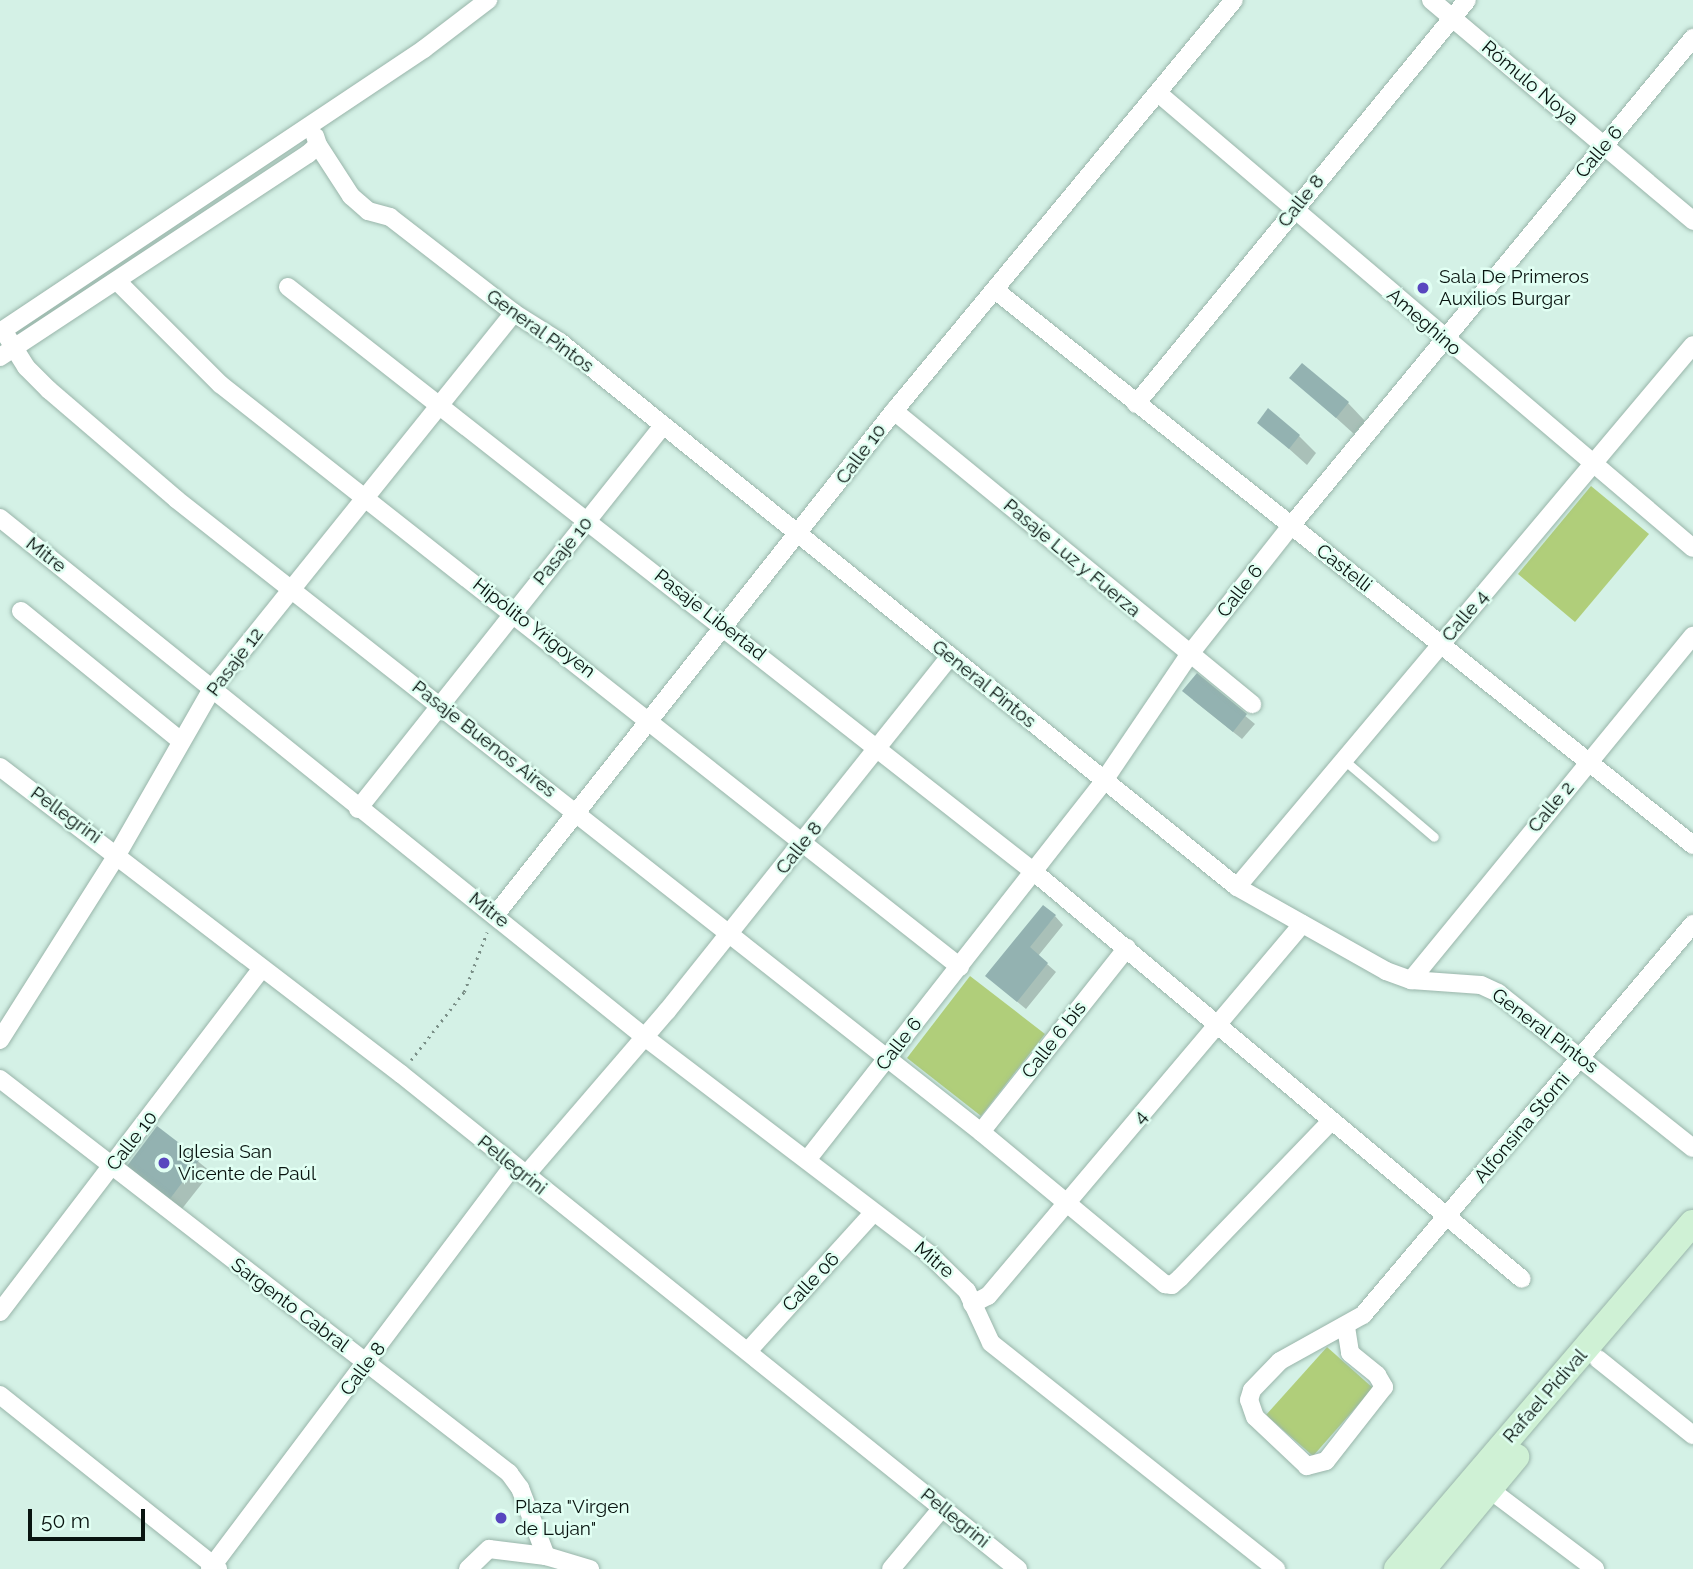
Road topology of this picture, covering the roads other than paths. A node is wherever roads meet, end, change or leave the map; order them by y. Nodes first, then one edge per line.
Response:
1 (488, 0) edge
2 (1234, 0) edge
3 (1431, 0) edge
4 (1467, 0) edge
5 (1452, 18) junction
6 (1693, 38) edge
7 (1158, 93) junction
8 (312, 124) junction
9 (318, 145) junction
10 (1604, 145) junction
11 (1293, 210) junction
12 (1693, 221) edge
13 (117, 281) junction
14 (288, 287) dead end
15 (995, 290) junction
16 (513, 313) junction
17 (2, 331) edge
18 (1443, 338) junction
19 (1693, 345) edge
20 (7, 353) edge
21 (1136, 404) junction
22 (442, 405) junction
23 (894, 411) junction
24 (663, 426) junction
25 (1592, 465) junction
26 (365, 498) junction
27 (0, 518) edge
28 (588, 520) junction
29 (1290, 527) junction
30 (800, 535) junction
31 (1693, 548) edge
32 (291, 589) junction
33 (21, 611) dead end
34 (514, 612) junction
35 (725, 626) junction
36 (1693, 636) edge
37 (1441, 645) junction
38 (950, 656) junction
39 (1189, 656) junction
40 (213, 687) junction
41 (1252, 704) dead end
42 (440, 705) junction
43 (650, 719) junction
44 (181, 741) junction
45 (879, 749) junction
46 (1344, 760) junction
47 (1588, 762) junction
48 (0, 767) edge
49 (1103, 782) junction
50 (358, 808) junction
51 (576, 811) junction
52 (1434, 837) dead end
53 (803, 844) junction
54 (1693, 845) edge
55 (118, 853) junction
56 (1034, 872) junction
57 (1237, 887) junction
58 (496, 914) junction
59 (1302, 924) junction
60 (1693, 924) edge
61 (727, 936) junction
62 (1127, 948) junction
63 (960, 967) junction
64 (262, 968) junction
65 (1411, 980) junction
66 (1219, 1024) junction
67 (642, 1035) junction
68 (0, 1040) edge
69 (1581, 1057) junction
70 (888, 1058) junction
71 (0, 1079) edge
72 (1331, 1121) junction
73 (981, 1132) junction
74 (1693, 1149) edge
75 (807, 1160) junction
76 (112, 1169) junction
77 (519, 1171) junction
78 (1067, 1202) junction
79 (873, 1213) junction
80 (1446, 1219) junction
81 (1692, 1230) edge
82 (1522, 1279) dead end
83 (972, 1304) junction
84 (0, 1312) edge
85 (1346, 1327) junction
86 (748, 1350) junction
87 (1598, 1359) junction
88 (367, 1363) junction
89 (0, 1395) edge
90 (1693, 1435) edge
91 (1489, 1489) junction
92 (942, 1508) junction
93 (546, 1556) junction
94 (214, 1568) edge
95 (468, 1569) edge
96 (590, 1569) edge
97 (891, 1569) edge
98 (1018, 1569) edge
99 (1276, 1569) edge
100 (1397, 1569) edge
101 (1423, 1569) edge
102 (1595, 1569) edge

1 - 8 street
2 - 7 street, Calle 10
3 - 5 street, Rómulo Noya
4 - 5 street, Calle 8
5 - 10 street, Rómulo Noya
5 - 11 street, Calle 8
6 - 10 street, Calle 6
7 - 11 street, Ameghino
7 - 15 street, Calle 10
8 - 9 street, General Pintos
8 - 17 street
9 - 13 street
9 - 16 street, General Pintos
10 - 12 street, Rómulo Noya
10 - 18 street, Calle 6
11 - 18 street, Ameghino
11 - 21 street, Calle 8
13 - 20 street
13 - 26 street, Hipólito Yrigoyen
14 - 22 street, Pasaje Libertad
15 - 21 street, Castelli
15 - 23 street, Calle 10
16 - 22 street, Pasaje 12
16 - 24 street, General Pintos
17 - 20 street, Pasaje Buenos Aires
18 - 25 street, Ameghino
18 - 29 street, Calle 6
19 - 25 street, Calle 4
20 - 32 street, Pasaje Buenos Aires
21 - 29 street, Castelli
22 - 26 street, Pasaje 12
22 - 28 street, Pasaje Libertad
23 - 30 street, Calle 10
23 - 39 street, Pasaje Luz y Fuerza
24 - 28 street, Pasaje 10
24 - 30 street, General Pintos
25 - 31 street, Ameghino
25 - 37 street, Calle 4
26 - 32 street, Pasaje 12
26 - 34 street, Hipólito Yrigoyen
27 - 40 street, Mitre
28 - 34 street, Pasaje 10
28 - 35 street, Pasaje Libertad
29 - 37 street, Castelli
29 - 39 street, Calle 6
30 - 35 street, Calle 10
30 - 38 street, General Pintos
32 - 40 street, Pasaje 12
32 - 42 street, Pasaje Buenos Aires
33 - 44 street
34 - 42 street, Pasaje 10
34 - 43 street, Hipólito Yrigoyen
35 - 43 street, Calle 10
35 - 45 street, Pasaje Libertad
36 - 47 street, Calle 2
37 - 46 street, Calle 4
37 - 47 street, Castelli
38 - 45 street, Calle 8
38 - 49 street, General Pintos
39 - 41 street, Pasaje Luz y Fuerza
39 - 49 street, Calle 6
40 - 44 street, Pasaje 12
40 - 50 street, Mitre
42 - 50 street, Pasaje 10
42 - 51 street, Pasaje Buenos Aires
43 - 51 street, Calle 10
43 - 53 street, Hipólito Yrigoyen
44 - 55 street, Pasaje 12
45 - 53 street, Calle 8
45 - 56 street, Pasaje Libertad
46 - 52 lane
46 - 57 street, Calle 4
47 - 54 street, Castelli
47 - 65 street, Calle 2
48 - 55 street, Pellegrini
49 - 56 street, Calle 6
49 - 57 street, General Pintos
50 - 58 street, Mitre
51 - 58 street, Calle 10
51 - 61 street, Pasaje Buenos Aires
53 - 61 street, Calle 8
53 - 63 street, Hipólito Yrigoyen
55 - 64 street, Pellegrini
55 - 68 street, Pasaje 12
56 - 62 street, Pasaje Libertad
56 - 63 street, Calle 6
57 - 59 street, General Pintos
58 - 67 street, Mitre
59 - 65 street, General Pintos
59 - 66 street, 4
60 - 69 street, Alfonsina Storni
61 - 67 street, Calle 8
61 - 70 street, Pasaje Buenos Aires
62 - 66 street, Pasaje Libertad
62 - 73 street, Calle 6 bis
63 - 70 street, Calle 6
64 - 76 street, Calle 10
64 - 77 street, Pellegrini
65 - 69 street, General Pintos
66 - 72 street, Pasaje Libertad
66 - 78 street, 4
67 - 75 street, Mitre
67 - 77 street, Calle 8
69 - 74 street, General Pintos
69 - 80 street, Alfonsina Storni
70 - 73 street, Pasaje Buenos Aires
70 - 75 street, Calle 6
71 - 76 street, Sargento Cabral
72 - 78 street, Pasaje Buenos Aires
72 - 80 street, Pasaje Libertad
73 - 78 street, Pasaje Buenos Aires
75 - 79 street, Mitre
76 - 84 street, Calle 10
76 - 88 street, Sargento Cabral
77 - 86 street, Pellegrini
77 - 88 street, Calle 8
78 - 83 street, 4
79 - 83 street, Mitre
79 - 86 street, Calle 06
80 - 82 street, Pasaje Libertad
80 - 85 street, Alfonsina Storni
81 - 87 street, Rafael Pidival
81 - 100 street, Rafael Pidival
83 - 99 street, Mitre
85 - 85 street, Alfonsina Storni
86 - 92 street, Pellegrini
87 - 90 street
87 - 91 street, Rafael Pidival
88 - 93 street, Sargento Cabral
88 - 94 street, Calle 8
89 - 94 street
91 - 101 street, Rafael Pidival
91 - 102 street
92 - 97 street
92 - 98 street, Pellegrini
93 - 95 street
93 - 96 street

